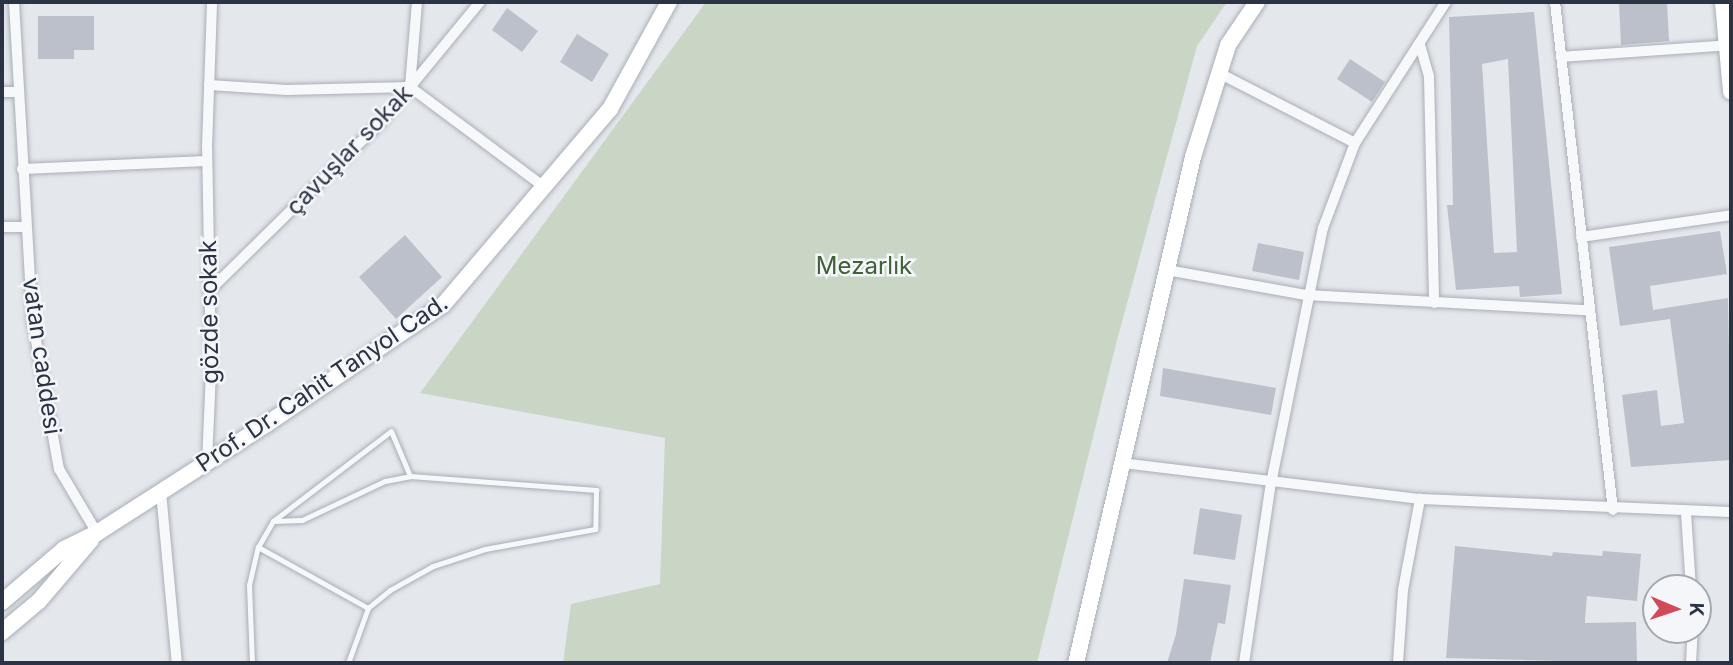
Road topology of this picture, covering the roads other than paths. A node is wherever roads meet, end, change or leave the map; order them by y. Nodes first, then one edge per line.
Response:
1 (14, 2) edge
2 (212, 2) edge
3 (417, 2) edge
4 (480, 2) edge
5 (669, 2) edge
6 (1257, 2) edge
7 (1446, 2) edge
8 (1555, 2) edge
9 (1723, 2) edge
10 (1420, 45) junction
11 (1728, 46) edge
12 (1561, 57) junction
13 (1219, 73) junction
14 (209, 85) junction
15 (410, 87) junction
16 (2, 92) edge
17 (18, 92) junction
18 (1731, 92) edge
19 (1355, 143) junction
20 (207, 161) junction
21 (22, 169) junction
22 (544, 187) junction
23 (1731, 215) edge
24 (2, 227) edge
25 (26, 227) junction
26 (1581, 237) junction
27 (1167, 270) junction
28 (210, 290) junction
29 (1306, 295) junction
30 (1434, 303) junction
31 (1587, 310) junction
32 (207, 463) junction
33 (1122, 463) junction
34 (410, 476) junction
35 (1271, 483) junction
36 (161, 492) junction
37 (1420, 499) junction
38 (1613, 510) junction
39 (1731, 512) edge
40 (1686, 513) junction
41 (273, 521) junction
42 (97, 533) junction
43 (258, 547) junction
44 (1690, 574) edge
45 (2, 602) edge
46 (368, 608) junction
47 (2, 632) edge
48 (1692, 644) edge
49 (177, 663) edge
50 (252, 663) edge
51 (348, 663) edge
52 (1076, 663) edge
53 (1244, 663) edge
54 (1398, 663) edge
55 (1691, 663) edge

1 - 17 street, vatan caddesi
2 - 14 street, gözde sokak
3 - 15 street
4 - 15 street, çavuşlar sokak
5 - 22 street, Prof. Dr. Cahit Tanyol Cad.
6 - 13 street
7 - 10 street
8 - 12 street
9 - 11 street
10 - 19 street
10 - 30 street
11 - 12 street
11 - 18 street
12 - 26 street
13 - 19 street
13 - 27 street
14 - 15 street
14 - 20 street, gözde sokak
15 - 22 street
15 - 28 street, çavuşlar sokak
16 - 17 street
17 - 21 street, vatan caddesi
19 - 29 street
20 - 21 street
20 - 28 street, gözde sokak
21 - 25 street, vatan caddesi
22 - 32 street, Prof. Dr. Cahit Tanyol Cad.
23 - 26 street
24 - 25 street
25 - 42 street, vatan caddesi
26 - 31 street
27 - 29 street
27 - 33 street
28 - 32 street, gözde sokak
29 - 30 street
29 - 35 street
30 - 31 street
31 - 38 street
32 - 36 street, Prof. Dr. Cahit Tanyol Cad.
33 - 35 street
33 - 52 street
34 - 41 lane
34 - 41 lane
34 - 46 lane
35 - 37 street
35 - 53 street
36 - 42 street, Prof. Dr. Cahit Tanyol Cad.
36 - 49 street
37 - 38 street
37 - 54 street
38 - 40 street
39 - 40 street
40 - 44 street
41 - 43 lane
42 - 45 street
42 - 47 street
43 - 46 lane
43 - 50 lane
46 - 51 lane
48 - 55 street

